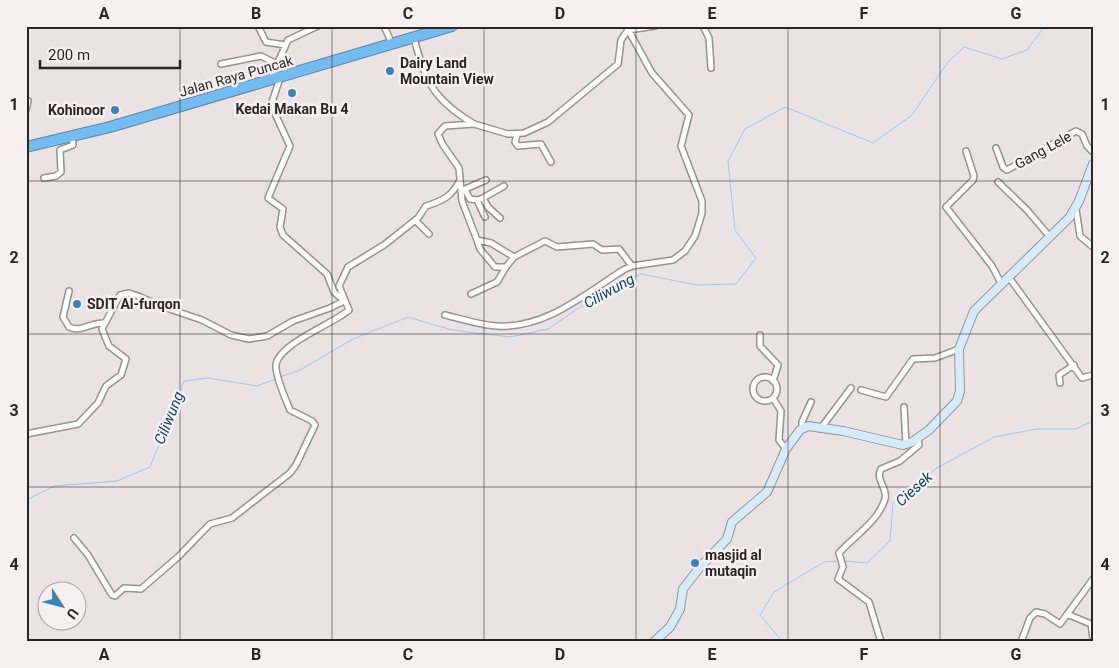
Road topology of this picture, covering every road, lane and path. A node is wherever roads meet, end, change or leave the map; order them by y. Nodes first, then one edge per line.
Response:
1 (258, 26) edge
2 (318, 26) edge
3 (384, 26) edge
4 (452, 26) edge
5 (655, 26) edge
6 (703, 26) edge
7 (627, 28) edge
8 (414, 38) junction
9 (285, 45) junction
10 (392, 45) junction
11 (221, 64) dead end
12 (277, 64) junction
13 (711, 68) dead end
14 (280, 78) junction
15 (270, 81) junction
16 (28, 101) dead end
17 (26, 110) edge
18 (474, 124) junction
19 (517, 135) junction
20 (72, 137) junction
21 (26, 147) edge
22 (996, 148) dead end
23 (966, 151) dead end
24 (1093, 152) edge
25 (551, 162) dead end
26 (1093, 164) edge
27 (44, 178) dead end
28 (460, 180) junction
29 (486, 180) dead end
30 (998, 182) dead end
31 (504, 186) dead end
32 (463, 191) junction
33 (480, 199) junction
34 (1076, 208) junction
35 (485, 217) dead end
36 (500, 218) dead end
37 (415, 220) junction
38 (429, 234) dead end
39 (1050, 237) junction
40 (477, 240) junction
41 (1093, 247) edge
42 (514, 257) junction
43 (632, 266) junction
44 (506, 267) junction
45 (1008, 276) junction
46 (1001, 283) junction
47 (69, 292) dead end
48 (471, 294) dead end
49 (344, 300) junction
50 (444, 315) dead end
51 (104, 323) junction
52 (760, 335) dead end
53 (959, 349) junction
54 (1074, 365) junction
55 (1093, 375) edge
56 (773, 381) junction
57 (1060, 383) dead end
58 (851, 388) dead end
59 (861, 390) dead end
60 (773, 398) junction
61 (811, 402) dead end
62 (904, 407) dead end
63 (802, 428) junction
64 (821, 428) junction
65 (26, 434) edge
66 (918, 438) junction
67 (906, 444) junction
68 (786, 449) junction
69 (74, 538) dead end
70 (1093, 579) edge
71 (1067, 614) junction
72 (1093, 638) edge
73 (654, 642) edge
74 (881, 642) edge
75 (1021, 642) edge

1 - 9 street
2 - 9 street
3 - 10 street
4 - 8 highway, Jalan Raya Puncak
5 - 7 street
6 - 13 street
7 - 19 street
7 - 43 street
8 - 10 highway, Jalan Raya Puncak
8 - 18 street
9 - 12 street
10 - 14 highway, Jalan Raya Puncak
11 - 12 street
12 - 15 street
14 - 15 highway, Jalan Raya Puncak
14 - 49 street
15 - 20 highway, Jalan Raya Puncak
16 - 17 street
18 - 19 street
18 - 28 street
19 - 25 street
20 - 21 highway, Jalan Raya Puncak
20 - 27 street
22 - 24 street, Gang Lele
23 - 46 street
26 - 34 street
28 - 32 street
28 - 37 street
29 - 32 street
30 - 39 street
31 - 33 street
32 - 33 street
32 - 40 street
33 - 35 street
33 - 36 street
34 - 39 street
34 - 41 street
37 - 38 street
37 - 49 street
39 - 45 street
40 - 42 street
40 - 44 street
42 - 43 street
42 - 44 street
43 - 50 street
44 - 48 street
45 - 46 street
45 - 54 street
46 - 53 street
47 - 51 street
49 - 51 street
49 - 69 street
51 - 65 street
52 - 56 street
53 - 59 street
53 - 66 street
54 - 55 street
54 - 57 street
56 - 60 street
56 - 60 street
58 - 64 street
60 - 68 street
61 - 63 street
62 - 67 street
63 - 64 street
63 - 68 street
64 - 67 street
66 - 67 street
66 - 74 street
68 - 73 street
70 - 71 street
71 - 72 street
71 - 75 street

